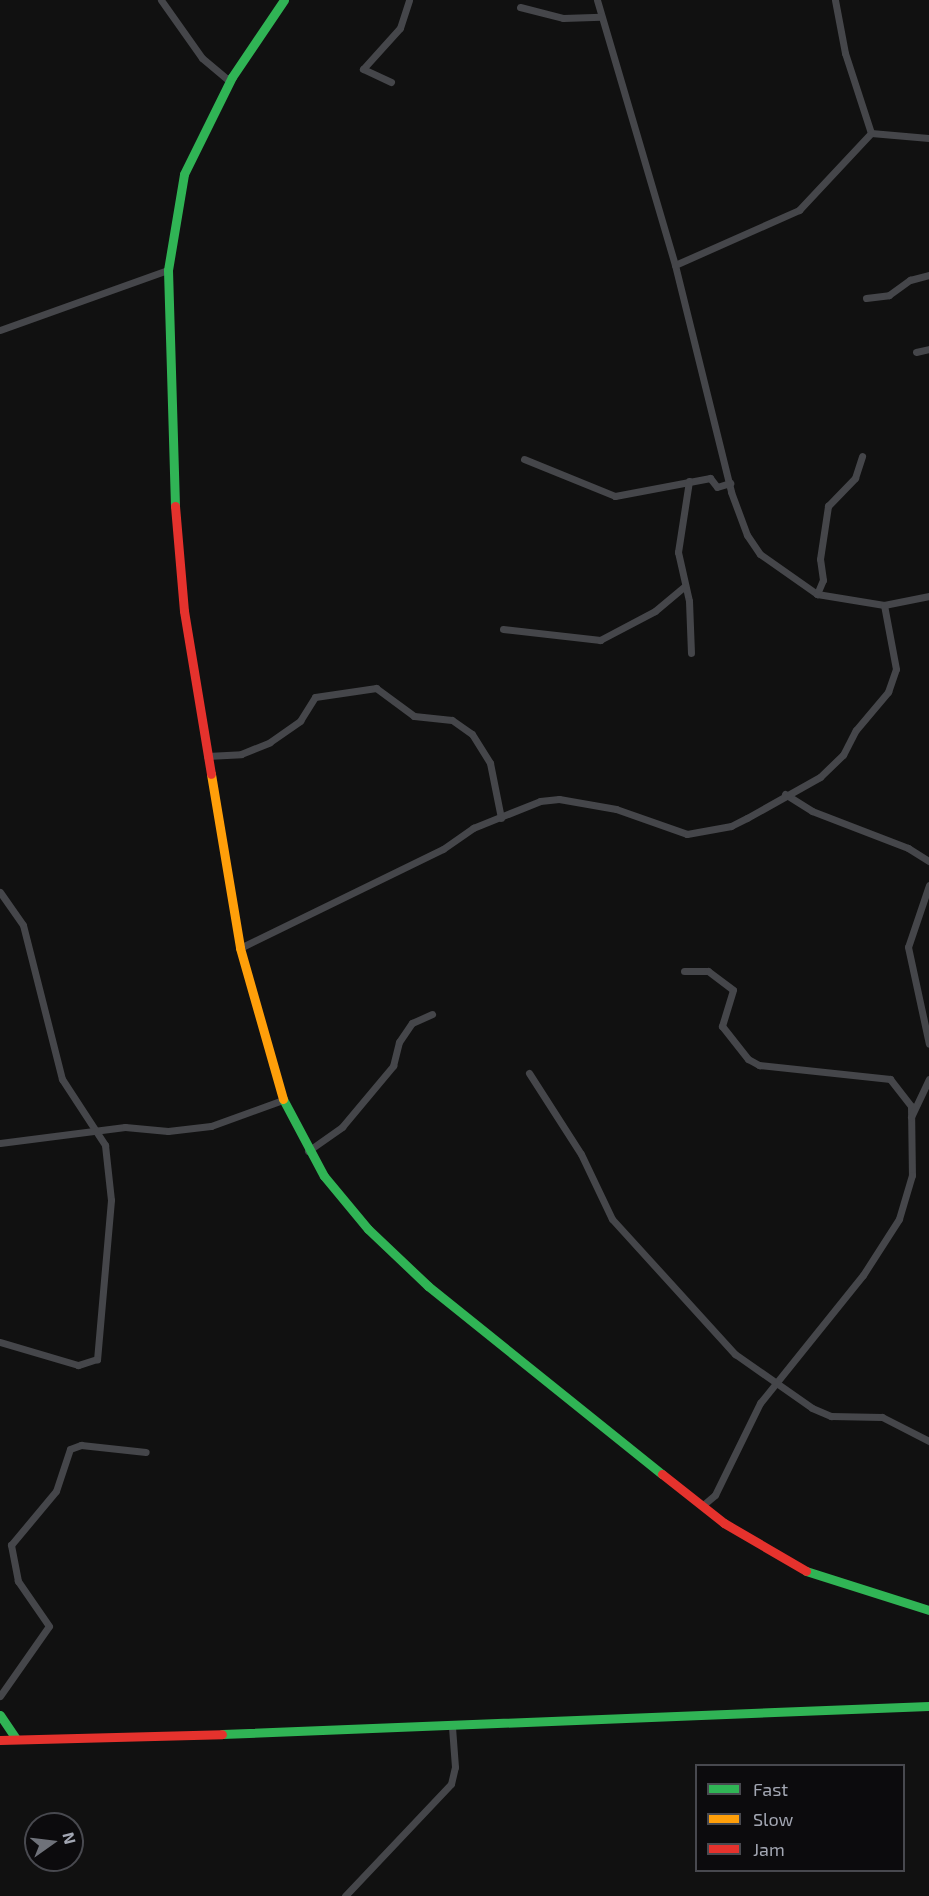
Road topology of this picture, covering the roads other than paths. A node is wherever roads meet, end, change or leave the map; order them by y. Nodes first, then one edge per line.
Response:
1 (161, 0) edge
2 (284, 0) edge
3 (409, 0) edge
4 (597, 0) edge
5 (835, 0) edge
6 (520, 7) dead end
7 (602, 16) junction
8 (229, 81) junction
9 (391, 82) dead end
10 (871, 133) junction
11 (929, 138) edge
12 (675, 265) junction
13 (168, 270) junction
14 (929, 276) edge
15 (866, 298) dead end
16 (0, 330) edge
17 (929, 349) edge
18 (916, 352) dead end
19 (862, 456) dead end
20 (524, 459) dead end
21 (688, 481) junction
22 (730, 483) junction
23 (684, 587) junction
24 (818, 594) junction
25 (929, 596) edge
26 (884, 605) junction
27 (503, 629) dead end
28 (691, 653) dead end
29 (207, 756) junction
30 (785, 794) junction
31 (501, 818) junction
32 (929, 861) edge
33 (929, 885) edge
34 (0, 891) edge
35 (240, 948) junction
36 (684, 972) dead end
37 (432, 1014) dead end
38 (929, 1044) edge
39 (529, 1073) dead end
40 (929, 1079) edge
41 (283, 1100) junction
42 (910, 1118) junction
43 (97, 1130) junction
44 (0, 1143) edge
45 (308, 1151) junction
46 (0, 1342) edge
47 (774, 1384) junction
48 (929, 1442) edge
49 (146, 1452) dead end
50 (702, 1506) junction
51 (929, 1610) edge
52 (0, 1696) edge
53 (929, 1706) edge
54 (0, 1715) edge
55 (452, 1727) junction
56 (16, 1739) junction
57 (0, 1740) edge
58 (345, 1896) edge

1 - 8 street
2 - 8 main road
3 - 9 street
4 - 7 street
5 - 10 street
6 - 7 street
7 - 12 street
8 - 13 main road
10 - 11 street
10 - 12 street
12 - 22 street
13 - 16 street
13 - 29 main road
14 - 15 street
17 - 18 street
19 - 24 street
20 - 21 street
21 - 22 street
21 - 23 street
22 - 24 street
23 - 27 street
23 - 28 street
24 - 26 street
25 - 26 street
26 - 30 street
29 - 31 street
29 - 35 main road
30 - 31 street
30 - 32 street
31 - 35 street
33 - 38 street
34 - 43 street
35 - 41 main road
36 - 42 street
37 - 45 street
39 - 47 street
40 - 42 street
41 - 43 street
41 - 45 main road
42 - 47 street
43 - 44 street
43 - 46 street
45 - 50 main road
47 - 48 street
47 - 50 street
49 - 52 street
50 - 51 main road
53 - 55 main road
54 - 56 main road
55 - 56 main road
55 - 58 street
56 - 57 main road

